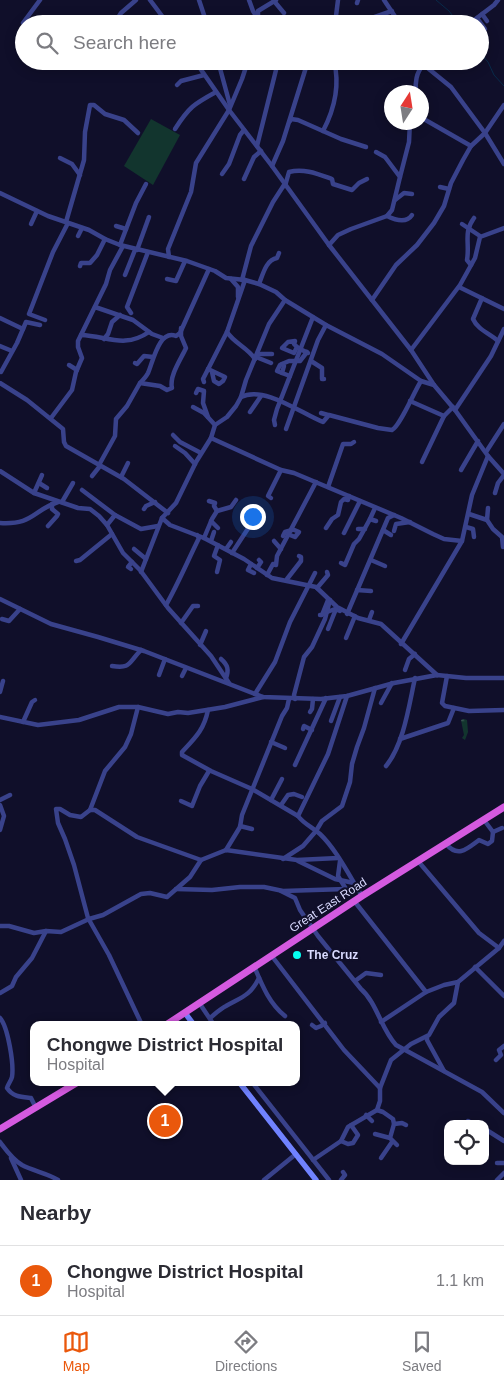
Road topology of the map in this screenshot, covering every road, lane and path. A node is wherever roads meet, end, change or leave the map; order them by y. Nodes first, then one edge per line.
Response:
1 (40, 0) edge
2 (136, 0) edge
3 (150, 0) edge
4 (199, 0) edge
5 (249, 0) edge
6 (338, 0) edge
7 (384, 0) edge
8 (498, 0) edge
9 (275, 1) edge
10 (392, 11) junction
11 (284, 13) dead end
12 (482, 14) edge
13 (28, 15) edge
14 (120, 15) edge
15 (161, 15) edge
16 (204, 15) edge
17 (254, 15) edge
18 (258, 15) edge
19 (336, 15) edge
20 (379, 15) edge
21 (394, 15) edge
22 (201, 70) edge
23 (220, 70) edge
24 (245, 70) edge
25 (276, 70) dead end
26 (305, 70) edge
27 (336, 70) edge
28 (420, 70) edge
29 (429, 70) edge
30 (204, 75) junction
31 (177, 85) dead end
32 (416, 85) edge
33 (216, 92) junction
34 (504, 106) edge
35 (229, 108) junction
36 (289, 122) junction
37 (429, 122) edge
38 (175, 128) dead end
39 (244, 130) junction
40 (409, 130) edge
41 (323, 131) junction
42 (138, 133) dead end
43 (485, 134) junction
44 (471, 146) junction
45 (366, 147) dead end
46 (259, 148) junction
47 (376, 152) dead end
48 (60, 158) dead end
49 (504, 164) edge
50 (272, 166) junction
51 (80, 174) junction
52 (222, 174) dead end
53 (400, 177) junction
54 (244, 178) dead end
55 (367, 179) dead end
56 (146, 184) dead end
57 (285, 185) junction
58 (398, 187) junction
59 (440, 187) dead end
60 (449, 189) junction
61 (0, 193) edge
62 (404, 193) junction
63 (412, 194) dead end
64 (393, 198) junction
65 (38, 211) junction
66 (412, 215) dead end
67 (149, 217) dead end
68 (389, 217) junction
69 (474, 218) dead end
70 (67, 222) junction
71 (31, 224) dead end
72 (462, 224) dead end
73 (116, 226) dead end
74 (82, 228) junction
75 (467, 228) junction
76 (504, 228) edge
77 (126, 229) junction
78 (78, 236) dead end
79 (480, 236) junction
80 (105, 240) junction
81 (329, 245) junction
82 (122, 246) junction
83 (136, 250) junction
84 (148, 252) junction
85 (279, 253) dead end
86 (169, 257) junction
87 (185, 261) junction
88 (471, 265) junction
89 (80, 266) dead end
90 (209, 269) junction
91 (125, 275) dead end
92 (167, 279) dead end
93 (230, 279) junction
94 (244, 280) junction
95 (259, 284) junction
96 (459, 287) junction
97 (482, 298) junction
98 (231, 299) dead end
99 (238, 300) junction
100 (285, 300) junction
101 (372, 300) junction
102 (95, 307) junction
103 (504, 309) edge
104 (131, 313) dead end
105 (120, 315) junction
106 (312, 317) junction
107 (0, 318) edge
108 (46, 320) dead end
109 (40, 325) dead end
110 (326, 325) junction
111 (182, 328) junction
112 (23, 329) junction
113 (504, 330) edge
114 (149, 332) junction
115 (227, 332) junction
116 (81, 335) junction
117 (163, 338) junction
118 (104, 339) junction
119 (498, 341) junction
120 (0, 346) edge
121 (299, 348) junction
122 (411, 350) junction
123 (12, 351) junction
124 (272, 354) dead end
125 (153, 357) junction
126 (256, 357) junction
127 (296, 360) junction
128 (311, 361) junction
129 (135, 363) dead end
130 (271, 363) dead end
131 (69, 365) dead end
132 (77, 370) junction
133 (0, 373) edge
134 (290, 376) junction
135 (324, 379) dead end
136 (421, 381) junction
137 (204, 382) dead end
138 (0, 383) edge
139 (140, 383) junction
140 (434, 385) junction
141 (196, 393) dead end
142 (241, 396) junction
143 (261, 396) junction
144 (280, 400) junction
145 (410, 401) junction
146 (193, 407) dead end
147 (294, 407) junction
148 (454, 409) junction
149 (250, 412) dead end
150 (320, 413) dead end
151 (328, 415) junction
152 (444, 416) junction
153 (208, 417) junction
154 (51, 418) junction
155 (504, 424) edge
156 (215, 425) junction
157 (275, 425) dead end
158 (286, 428) dead end
159 (173, 435) dead end
160 (211, 438) junction
161 (478, 441) junction
162 (354, 442) dead end
163 (175, 446) dead end
164 (201, 452) junction
165 (487, 454) junction
166 (422, 462) dead end
167 (128, 463) dead end
168 (195, 464) junction
169 (100, 465) junction
170 (281, 470) junction
171 (461, 470) dead end
172 (0, 471) edge
173 (42, 475) dead end
174 (504, 475) edge
175 (92, 476) dead end
176 (121, 477) junction
177 (316, 482) junction
178 (38, 483) junction
179 (74, 483) dead end
180 (328, 487) junction
181 (48, 488) dead end
182 (82, 490) dead end
183 (34, 493) junction
184 (495, 493) dead end
185 (350, 496) junction
186 (271, 498) dead end
187 (209, 500) dead end
188 (236, 500) dead end
189 (360, 501) junction
190 (60, 502) junction
191 (155, 502) junction
192 (52, 504) junction
193 (375, 508) junction
194 (488, 508) dead end
195 (144, 509) dead end
196 (217, 512) junction
197 (168, 513) junction
198 (469, 514) junction
199 (115, 515) junction
200 (395, 515) junction
201 (162, 518) junction
202 (368, 520) junction
203 (487, 520) junction
204 (211, 521) junction
205 (376, 521) dead end
206 (410, 522) junction
207 (0, 523) edge
208 (396, 524) junction
209 (107, 525) junction
210 (48, 526) dead end
211 (158, 526) junction
212 (255, 526) dead end
213 (466, 527) junction
214 (326, 528) dead end
215 (358, 529) dead end
216 (366, 529) junction
217 (389, 530) junction
218 (291, 531) junction
219 (344, 533) dead end
220 (112, 534) junction
221 (197, 535) junction
222 (283, 536) dead end
223 (204, 538) junction
224 (474, 538) dead end
225 (211, 541) junction
226 (274, 541) dead end
227 (462, 541) junction
228 (231, 542) dead end
229 (218, 545) junction
230 (503, 546) edge
231 (134, 549) dead end
232 (226, 549) junction
233 (281, 549) junction
234 (232, 553) junction
235 (299, 556) dead end
236 (146, 559) junction
237 (259, 560) dead end
238 (371, 560) junction
239 (76, 561) dead end
240 (132, 562) junction
241 (341, 563) dead end
242 (251, 564) junction
243 (385, 566) dead end
244 (258, 568) junction
245 (367, 569) junction
246 (131, 570) dead end
247 (288, 571) dead end
248 (141, 572) junction
249 (217, 572) dead end
250 (277, 572) dead end
251 (327, 572) dead end
252 (373, 572) dead end
253 (254, 573) dead end
254 (315, 574) dead end
255 (267, 575) junction
256 (275, 579) junction
257 (287, 580) junction
258 (310, 586) junction
259 (318, 589) junction
260 (357, 590) junction
261 (307, 591) junction
262 (370, 591) dead end
263 (0, 599) edge
264 (330, 600) junction
265 (166, 605) junction
266 (198, 606) dead end
267 (20, 609) junction
268 (336, 609) junction
269 (327, 612) junction
270 (372, 612) dead end
271 (348, 613) junction
272 (320, 615) dead end
273 (356, 616) junction
274 (2, 619) dead end
275 (369, 620) junction
276 (181, 623) junction
277 (328, 629) dead end
278 (206, 631) dead end
279 (346, 638) dead end
280 (401, 644) junction
281 (200, 645) junction
282 (141, 650) junction
283 (415, 654) junction
284 (165, 659) junction
285 (221, 659) dead end
286 (112, 666) dead end
287 (186, 668) junction
288 (404, 670) dead end
289 (159, 675) dead end
290 (437, 675) junction
291 (182, 676) dead end
292 (447, 676) junction
293 (226, 678) junction
294 (415, 678) junction
295 (504, 678) edge
296 (3, 681) dead end
297 (230, 684) junction
298 (392, 684) junction
299 (375, 688) junction
300 (0, 692) edge
301 (254, 694) junction
302 (340, 696) junction
303 (348, 696) junction
304 (263, 697) junction
305 (326, 698) junction
306 (292, 699) junction
307 (314, 699) junction
308 (35, 700) dead end
309 (381, 703) dead end
310 (138, 707) junction
311 (454, 708) junction
312 (208, 710) junction
313 (504, 710) edge
314 (310, 712) dead end
315 (0, 717) edge
316 (332, 721) dead end
317 (23, 722) junction
318 (303, 729) dead end
319 (312, 730) junction
320 (400, 739) junction
321 (271, 742) junction
322 (285, 748) dead end
323 (295, 765) dead end
324 (386, 766) dead end
325 (209, 771) junction
326 (282, 779) dead end
327 (252, 789) junction
328 (10, 795) dead end
329 (302, 797) dead end
330 (0, 800) edge
331 (271, 800) junction
332 (181, 801) dead end
333 (0, 805) edge
334 (281, 806) junction
335 (504, 807) edge
336 (90, 810) junction
337 (298, 816) junction
338 (484, 820) junction
339 (240, 826) junction
340 (502, 828) dead end
341 (252, 829) dead end
342 (0, 830) edge
343 (316, 831) junction
344 (493, 832) junction
345 (446, 844) junction
346 (226, 850) junction
347 (283, 858) junction
348 (201, 860) junction
349 (297, 860) junction
350 (339, 860) junction
351 (418, 861) junction
352 (340, 880) junction
353 (354, 884) junction
354 (175, 889) junction
355 (346, 889) junction
356 (358, 889) junction
357 (281, 891) junction
358 (362, 896) junction
359 (354, 902) junction
360 (89, 919) junction
361 (0, 926) edge
362 (313, 929) junction
363 (46, 931) junction
364 (504, 941) edge
365 (499, 948) junction
366 (271, 955) junction
367 (254, 966) junction
368 (476, 967) junction
369 (382, 975) dead end
370 (259, 978) junction
371 (354, 981) junction
372 (458, 982) junction
373 (426, 992) junction
374 (0, 993) edge
375 (504, 996) edge
376 (200, 1004) junction
377 (185, 1013) junction
378 (285, 1016) dead end
379 (0, 1018) edge
380 (210, 1018) junction
381 (140, 1021) edge
382 (172, 1021) edge
383 (191, 1021) edge
384 (212, 1021) edge
385 (381, 1022) junction
386 (324, 1023) junction
387 (312, 1025) dead end
388 (427, 1037) junction
389 (504, 1046) edge
390 (404, 1051) junction
391 (496, 1060) dead end
392 (445, 1071) junction
393 (72, 1086) edge
394 (242, 1086) edge
395 (255, 1086) edge
396 (380, 1088) junction
397 (380, 1101) junction
398 (36, 1108) junction
399 (377, 1110) junction
400 (384, 1112) junction
401 (504, 1113) edge
402 (366, 1115) junction
403 (372, 1121) dead end
404 (394, 1124) junction
405 (351, 1125) junction
406 (406, 1125) dead end
407 (0, 1130) edge
408 (489, 1132) edge
409 (375, 1134) dead end
410 (341, 1140) junction
411 (391, 1140) junction
412 (504, 1141) edge
413 (0, 1142) edge
414 (397, 1145) dead end
415 (296, 1154) junction
416 (11, 1156) junction
417 (381, 1158) dead end
418 (313, 1160) junction
419 (497, 1163) dead end
420 (504, 1163) edge
421 (343, 1172) dead end
422 (504, 1173) edge
423 (314, 1179) edge
424 (21, 1180) edge
425 (58, 1180) edge
426 (264, 1180) edge
427 (329, 1180) edge
428 (341, 1180) edge
429 (497, 1180) edge

1 - 13 street
2 - 14 street
3 - 15 street
4 - 16 street
5 - 17 street
6 - 19 street
7 - 10 street
8 - 12 street
9 - 11 street
9 - 18 street
10 - 20 street
10 - 21 street
22 - 30 street
23 - 35 street
24 - 35 street
25 - 46 street
26 - 36 street
27 - 41 street
28 - 32 street
29 - 43 street
30 - 31 street
30 - 33 street
33 - 35 street
33 - 38 street
34 - 43 street
35 - 39 street
35 - 86 street
36 - 41 street
36 - 50 street
37 - 44 street
39 - 46 street
39 - 52 street
40 - 53 street
41 - 45 street
42 - 51 street
43 - 44 street
43 - 49 street
44 - 60 street
46 - 50 street
46 - 54 street
47 - 53 street
48 - 51 street
50 - 57 street
51 - 70 street
53 - 58 street
55 - 57 street
56 - 77 street
57 - 81 street
57 - 94 street
58 - 62 street
58 - 64 street
59 - 60 street
60 - 101 street
61 - 65 street
62 - 63 street
62 - 64 street
64 - 68 street
65 - 70 street
65 - 71 street
66 - 68 street
67 - 83 street
68 - 81 street
69 - 75 street
70 - 74 street
70 - 108 street
72 - 75 street
73 - 77 street
74 - 78 street
74 - 80 street
75 - 79 street
75 - 88 street
76 - 79 street
77 - 82 street
79 - 88 street
80 - 82 street
80 - 89 street
81 - 101 street
82 - 83 street
82 - 102 street
83 - 84 street
83 - 91 street
84 - 86 street
84 - 104 street
85 - 95 street
86 - 87 street
87 - 90 street
87 - 92 street
88 - 96 street
90 - 93 street
90 - 111 street
93 - 94 street
93 - 99 street
94 - 95 street
94 - 99 street
95 - 100 street
96 - 97 street
96 - 122 street
97 - 103 street
97 - 119 street
98 - 99 street
99 - 115 street
100 - 106 street
100 - 126 street
101 - 122 street
102 - 105 street
102 - 116 street
105 - 114 street
105 - 118 street
106 - 110 street
106 - 121 street
107 - 112 street
109 - 112 street
110 - 128 street
110 - 136 street
111 - 117 street
111 - 139 street
112 - 123 street
113 - 119 street
114 - 117 street
114 - 118 street
115 - 126 street
115 - 137 street
116 - 118 street
116 - 132 street
117 - 125 street
119 - 148 street
120 - 123 street
121 - 127 street
121 - 127 street
122 - 140 street
123 - 133 street
124 - 126 street
125 - 129 street
125 - 139 street
126 - 130 street
126 - 142 street
127 - 134 street
127 - 134 street
128 - 135 street
128 - 147 street
131 - 132 street
132 - 154 street
134 - 144 street
136 - 140 street
136 - 145 street
138 - 154 street
139 - 169 street
140 - 148 street
141 - 153 street
142 - 143 street
142 - 156 street
143 - 144 street
143 - 149 street
144 - 147 street
144 - 157 street
145 - 151 street
145 - 152 street
146 - 153 street
147 - 151 street
147 - 158 street
148 - 152 street
148 - 161 street
150 - 151 street
152 - 166 street
153 - 156 street
154 - 169 street
155 - 165 street
156 - 160 street
159 - 164 street
160 - 164 street
160 - 170 street
161 - 165 street
161 - 171 street
162 - 180 street
163 - 168 street
164 - 168 street
165 - 174 street
165 - 198 street
167 - 176 street
168 - 197 street
169 - 175 street
169 - 176 street
170 - 177 street
170 - 186 street
172 - 183 street
173 - 178 street
174 - 184 street
176 - 191 street
177 - 180 street
177 - 218 street
178 - 181 street
178 - 183 street
179 - 190 street
180 - 185 street
182 - 199 street
183 - 190 street
185 - 189 street
185 - 214 street
187 - 196 street
188 - 196 street
189 - 193 street
189 - 219 street
190 - 192 street
190 - 209 street
191 - 195 street
191 - 197 street
192 - 207 street
192 - 210 street
193 - 200 street
193 - 202 street
194 - 203 street
196 - 204 street
197 - 201 street
198 - 203 street
198 - 213 street
199 - 209 street
199 - 211 street
200 - 206 street
200 - 208 street
200 - 217 street
201 - 211 street
201 - 221 street
202 - 205 street
202 - 216 street
203 - 230 street
204 - 223 street
204 - 225 street
206 - 208 street
206 - 227 street
208 - 217 street
209 - 220 street
211 - 236 street
212 - 234 street
213 - 224 street
213 - 227 street
215 - 216 street
216 - 241 street
217 - 238 street
218 - 222 street
218 - 233 street
220 - 239 street
220 - 240 street
221 - 223 street
221 - 265 street
223 - 225 street
225 - 229 street
226 - 233 street
227 - 280 street
228 - 232 street
229 - 232 street
229 - 249 street
231 - 236 street
232 - 234 street
233 - 255 street
234 - 242 street
235 - 257 street
236 - 248 street
237 - 244 street
238 - 243 street
238 - 245 street
240 - 246 street
240 - 248 street
242 - 244 street
242 - 253 street
244 - 255 street
245 - 252 street
245 - 260 street
247 - 257 street
248 - 265 street
250 - 256 street
251 - 259 street
254 - 258 street
255 - 256 street
256 - 257 street
257 - 258 street
258 - 259 street
258 - 261 street
259 - 261 street
259 - 264 street
260 - 262 street
260 - 271 street
261 - 301 street
263 - 267 street
264 - 268 street
264 - 269 street
264 - 272 street
265 - 276 street
266 - 276 street
267 - 274 street
267 - 282 street
268 - 269 street
268 - 271 street
268 - 277 street
269 - 306 street
270 - 275 street
271 - 273 street
273 - 275 street
273 - 279 street
275 - 280 street
276 - 281 street
278 - 281 street
280 - 283 street
281 - 293 street
282 - 284 street
282 - 286 street
283 - 288 street
283 - 290 street
284 - 287 street
284 - 289 street
285 - 293 street
287 - 291 street
287 - 297 street
290 - 292 street
290 - 294 street
292 - 295 street
292 - 311 street
293 - 297 street
294 - 298 street
294 - 320 street
296 - 300 street
297 - 301 street
298 - 299 street
298 - 309 street
299 - 303 street
299 - 343 street
301 - 304 street
302 - 303 street
302 - 305 street
302 - 316 street
303 - 337 street
304 - 306 street
304 - 312 street
305 - 307 street
305 - 319 street
306 - 307 street
306 - 321 street
307 - 314 street
308 - 317 street
310 - 312 street
310 - 317 street
310 - 336 street
311 - 313 street
311 - 320 street
312 - 325 street
315 - 317 street
318 - 319 street
319 - 323 street
320 - 324 street
321 - 322 street
321 - 327 street
325 - 327 street
325 - 332 street
326 - 331 street
327 - 331 street
327 - 339 street
328 - 330 street
329 - 334 street
331 - 334 street
333 - 342 street
334 - 337 street
335 - 338 highway, Great East Road
336 - 348 street
336 - 360 street
337 - 343 street
338 - 344 street
338 - 345 highway, Great East Road
339 - 341 street
339 - 346 street
340 - 344 street
343 - 347 street
343 - 350 street
344 - 345 street
345 - 351 highway, Great East Road
346 - 347 street
346 - 348 street
347 - 349 street
348 - 354 street
349 - 350 street
349 - 352 street
350 - 352 street
350 - 353 street
351 - 358 highway, Great East Road
351 - 365 street
352 - 353 street
352 - 355 street
353 - 356 street
354 - 357 street
354 - 360 street
355 - 356 street
355 - 357 street
356 - 358 street
357 - 362 street
358 - 359 highway, Great East Road
359 - 362 highway, Great East Road
359 - 373 street
360 - 363 street
360 - 381 street
361 - 363 street
362 - 366 highway, Great East Road
362 - 371 street
363 - 374 street
364 - 365 street
365 - 368 street
366 - 367 highway, Great East Road
366 - 386 street
367 - 370 street
367 - 376 highway, Great East Road
368 - 372 street
368 - 375 street
369 - 371 street
370 - 378 street
370 - 380 street
371 - 385 street
372 - 373 street
372 - 388 street
373 - 385 street
376 - 377 highway, Great East Road
376 - 380 street
377 - 382 highway, Great East Road
377 - 383 main road
379 - 398 street
380 - 384 street
385 - 390 street
386 - 387 street
386 - 396 street
388 - 390 street
388 - 392 street
389 - 391 street
390 - 392 street
390 - 396 street
392 - 401 street
393 - 398 highway
394 - 415 main road
395 - 418 street
396 - 397 street
397 - 399 street
397 - 400 street
398 - 407 highway
399 - 400 street
399 - 402 street
400 - 404 street
402 - 403 street
402 - 405 street
404 - 406 street
404 - 411 street
405 - 410 street
405 - 410 street
408 - 412 street
409 - 411 street
410 - 418 street
411 - 414 street
411 - 417 street
413 - 416 street
415 - 423 main road
415 - 426 street
416 - 424 street
416 - 425 street
418 - 427 street
419 - 420 street
421 - 428 street
422 - 429 street

